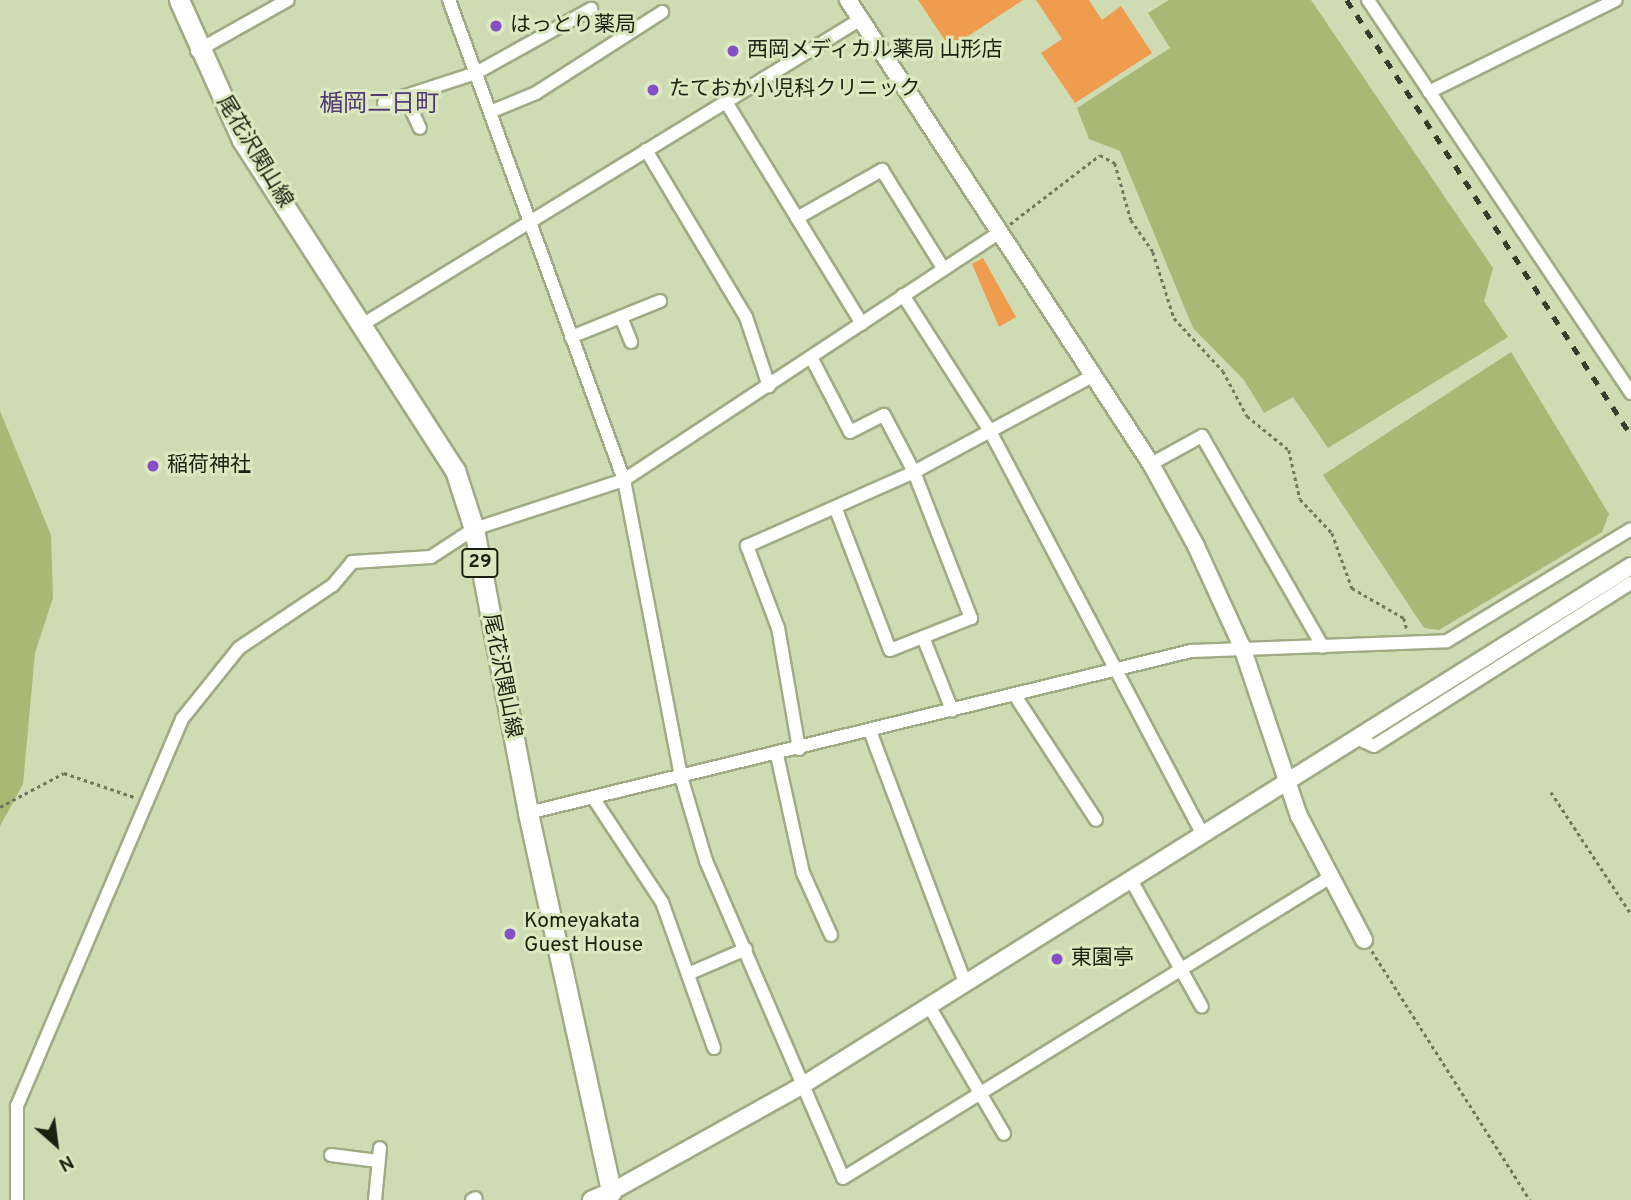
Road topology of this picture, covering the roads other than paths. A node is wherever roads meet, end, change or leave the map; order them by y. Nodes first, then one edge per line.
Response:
1 (179, 0) edge
2 (288, 0) edge
3 (449, 0) edge
4 (848, 0) edge
5 (1368, 0) edge
6 (1616, 0) edge
7 (591, 9) dead end
8 (662, 12) dead end
9 (861, 19) junction
10 (197, 51) junction
11 (476, 73) junction
12 (1429, 92) junction
13 (405, 96) junction
14 (726, 102) junction
15 (384, 103) dead end
16 (490, 112) junction
17 (420, 128) dead end
18 (646, 150) junction
19 (797, 218) junction
20 (529, 222) junction
21 (1000, 232) junction
22 (943, 268) junction
23 (904, 295) junction
24 (660, 301) dead end
25 (621, 317) junction
26 (365, 323) junction
27 (862, 324) junction
28 (571, 337) junction
29 (631, 342) dead end
30 (812, 359) junction
31 (1094, 375) junction
32 (768, 386) junction
33 (1631, 393) edge
34 (990, 431) junction
35 (1150, 464) junction
36 (914, 472) junction
37 (624, 480) junction
38 (835, 507) junction
39 (1631, 528) edge
40 (474, 529) junction
41 (1631, 566) edge
42 (1631, 583) edge
43 (923, 637) junction
44 (1242, 647) junction
45 (1323, 647) junction
46 (1110, 669) junction
47 (1014, 694) junction
48 (952, 710) junction
49 (870, 731) junction
50 (1361, 740) junction
51 (799, 749) junction
52 (777, 755) junction
53 (682, 780) junction
54 (1286, 782) junction
55 (594, 799) junction
56 (528, 813) junction
57 (1096, 820) dead end
58 (1203, 835) junction
59 (1329, 878) junction
60 (1131, 880) junction
61 (831, 935) dead end
62 (1364, 940) road end
63 (746, 949) junction
64 (1177, 970) junction
65 (688, 975) junction
66 (965, 983) junction
67 (929, 1006) junction
68 (1202, 1007) dead end
69 (714, 1048) dead end
70 (803, 1085) junction
71 (978, 1093) junction
72 (1004, 1134) dead end
73 (331, 1155) dead end
74 (611, 1192) junction
75 (17, 1200) edge
76 (374, 1200) edge
77 (592, 1200) edge

1 - 10 main road, 尾花沢関山線 / 29
2 - 10 street
3 - 11 street
4 - 9 street
5 - 12 street
6 - 12 street
7 - 11 street
8 - 16 street
9 - 14 street
9 - 21 street
10 - 26 main road, 尾花沢関山線 / 29
11 - 13 street
11 - 16 street
12 - 33 street
13 - 15 street
13 - 17 street
14 - 18 street
14 - 19 street
16 - 20 street
18 - 20 street
18 - 32 street
19 - 22 street
19 - 27 street
20 - 26 street
20 - 28 street
21 - 22 street
21 - 31 street
22 - 23 street
23 - 27 street
23 - 34 street
24 - 25 street
25 - 28 street
25 - 29 street
26 - 40 main road, 尾花沢関山線 / 29
27 - 30 street
28 - 37 street
30 - 32 street
30 - 36 street
31 - 34 street
31 - 35 street
32 - 37 street
34 - 36 street
34 - 46 street
35 - 44 street
35 - 45 street
36 - 38 street
36 - 43 street
37 - 40 street
37 - 53 street
38 - 43 street
38 - 51 street
39 - 45 street
40 - 56 main road, 尾花沢関山線 / 29
40 - 75 street
41 - 50 street
42 - 50 street
43 - 48 street
44 - 45 street
44 - 46 street
44 - 54 street
46 - 47 street
46 - 58 street
47 - 48 street
47 - 57 street
48 - 49 street
49 - 51 street
49 - 66 street
50 - 54 street
51 - 52 street
52 - 53 street
52 - 61 street
53 - 55 street
53 - 63 street
54 - 58 street
54 - 59 street
55 - 56 street
55 - 65 street
56 - 74 main road, 尾花沢関山線 / 29
58 - 60 street
59 - 62 street
59 - 64 street
60 - 64 street
60 - 66 street
63 - 65 street
63 - 70 street
64 - 68 street
64 - 71 street
65 - 69 street
66 - 67 street
67 - 70 street
67 - 71 street
70 - 71 street
70 - 74 street
71 - 72 street
73 - 76 street
74 - 77 main road

